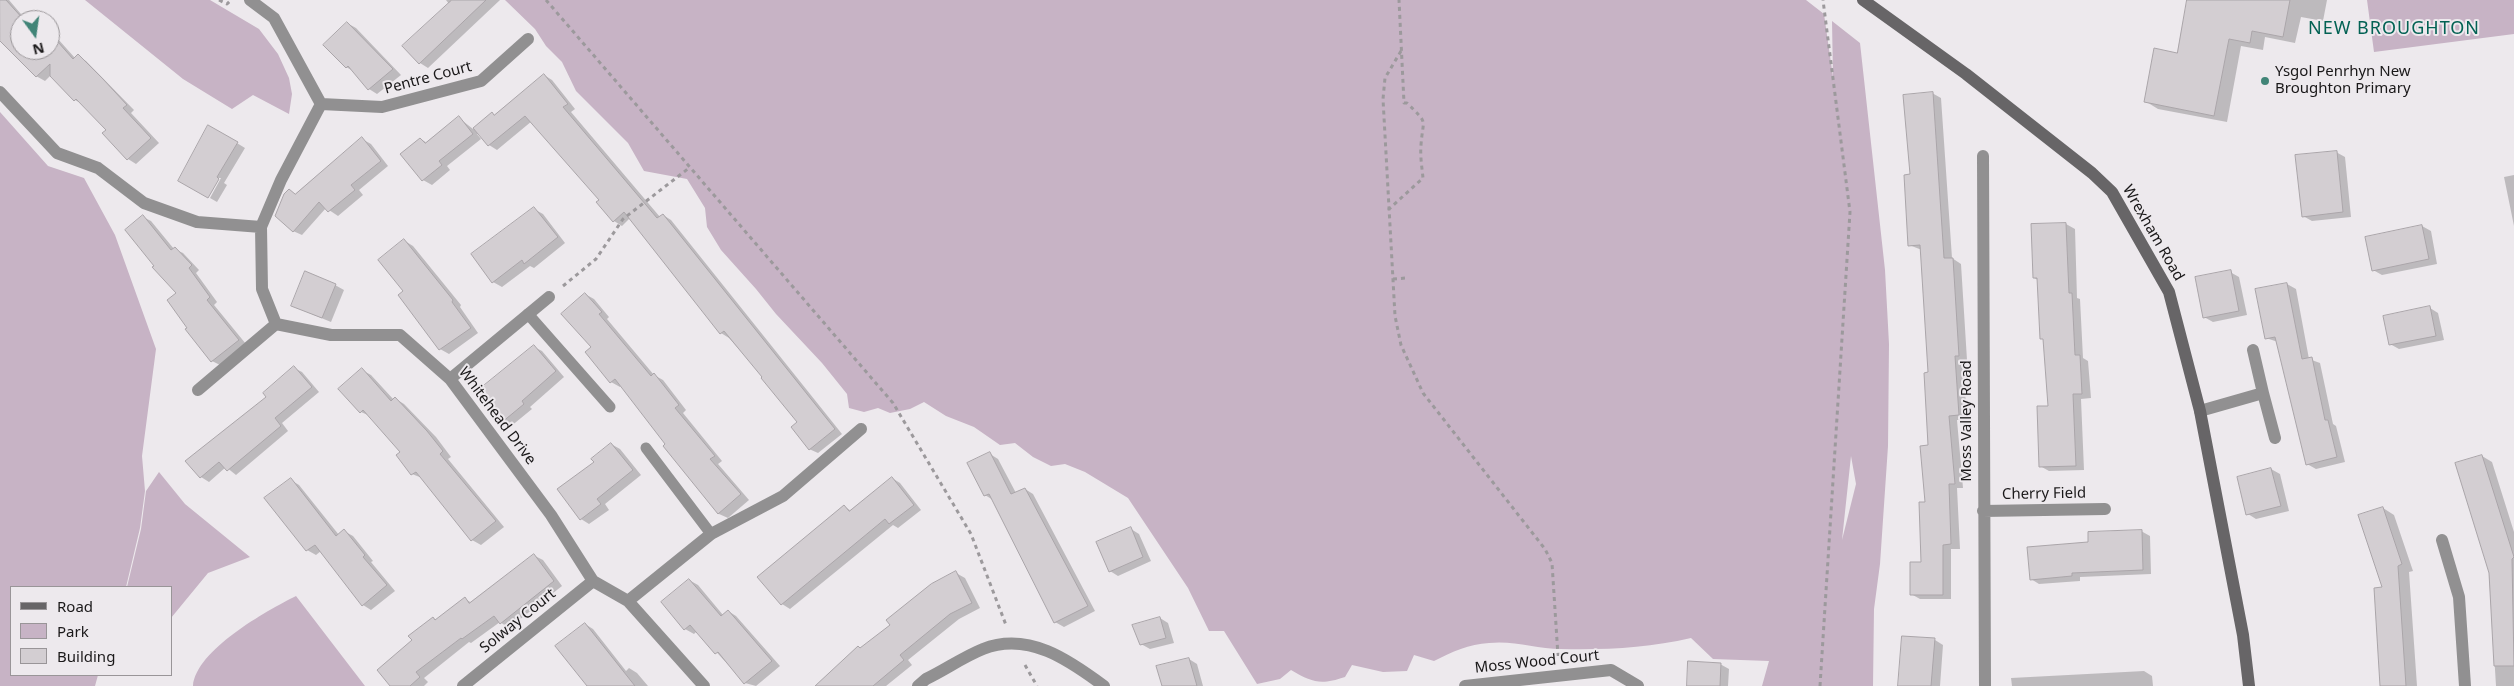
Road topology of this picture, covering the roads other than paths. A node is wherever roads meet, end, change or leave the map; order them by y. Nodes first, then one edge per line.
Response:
1 (250, 0) edge
2 (1863, 0) edge
3 (528, 40) dead end
4 (0, 92) edge
5 (322, 104) junction
6 (1983, 156) dead end
7 (261, 227) junction
8 (549, 297) road end
9 (528, 314) junction
10 (276, 324) junction
11 (2254, 350) dead end
12 (450, 379) junction
13 (198, 390) dead end
14 (2263, 393) junction
15 (610, 407) dead end
16 (2200, 411) junction
17 (860, 429) dead end
18 (2275, 438) dead end
19 (646, 448) dead end
20 (2105, 510) dead end
21 (1983, 512) junction
22 (711, 534) junction
23 (2442, 540) dead end
24 (593, 581) junction
25 (628, 601) junction
26 (463, 686) edge
27 (704, 686) edge
28 (918, 686) edge
29 (1104, 686) edge
30 (1465, 686) edge
31 (1638, 686) edge
32 (1985, 686) edge
33 (2249, 686) edge
34 (2465, 686) edge

1 - 5 street
2 - 16 main road, Wrexham Road
3 - 5 street, Pentre Court
4 - 7 street
5 - 7 street
6 - 21 street, Moss Valley Road
7 - 10 street
8 - 9 street
9 - 12 street
9 - 15 lane
10 - 12 street, Whitehead Drive
10 - 13 street
11 - 14 street
12 - 24 street, Whitehead Drive
14 - 16 street
14 - 18 street
16 - 33 main road, Wrexham Road
17 - 22 street
19 - 22 lane
20 - 21 street, Cherry Field
21 - 32 street, Moss Valley Road
22 - 25 street
23 - 34 street
24 - 25 street, Whitehead Drive
24 - 26 street, Solway Court
25 - 27 street, Whitehead Drive
28 - 29 street
30 - 31 street, Moss Wood Court

